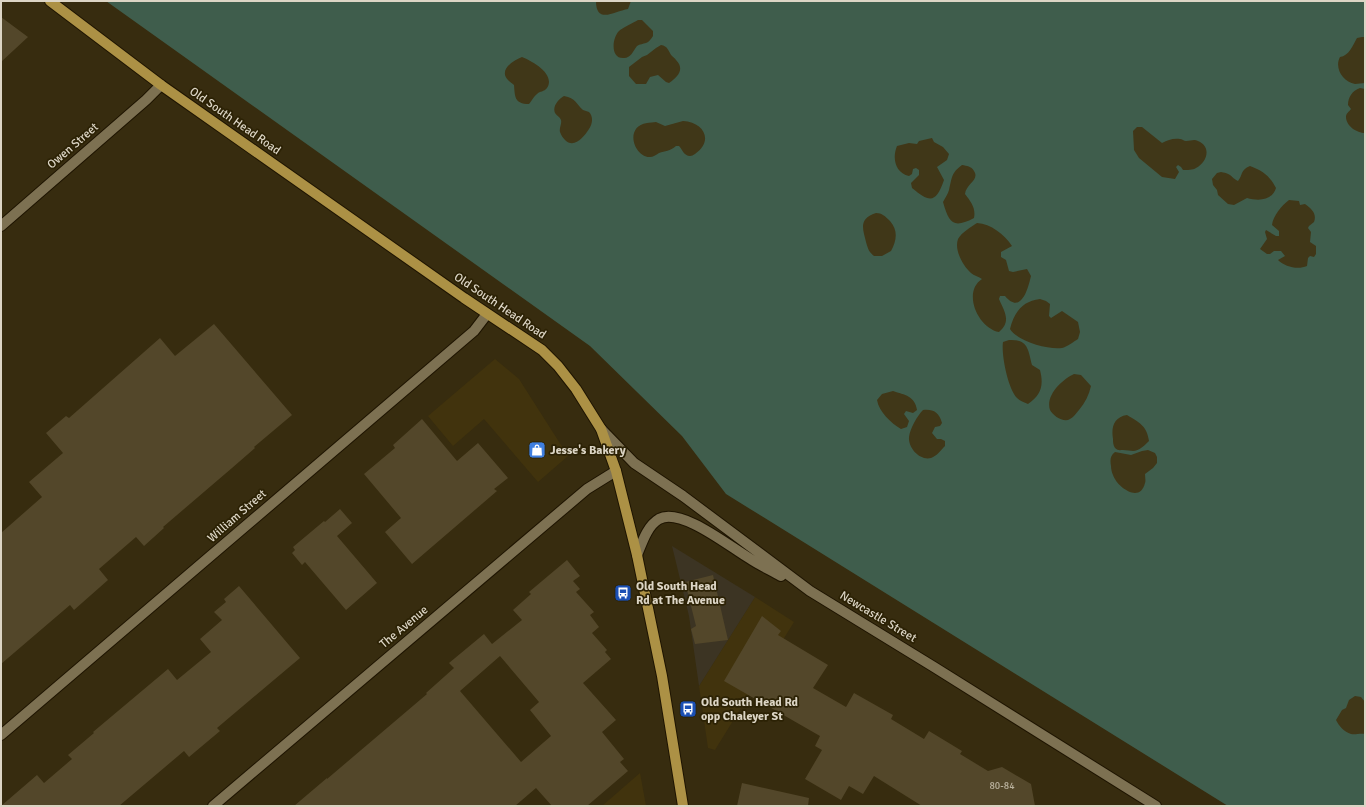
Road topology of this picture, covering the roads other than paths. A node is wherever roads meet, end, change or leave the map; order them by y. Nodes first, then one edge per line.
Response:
1 (50, 1) edge
2 (161, 85) junction
3 (1, 226) edge
4 (486, 314) junction
5 (601, 430) junction
6 (616, 471) junction
7 (637, 555) junction
8 (810, 591) junction
9 (1, 735) edge
10 (212, 806) edge
11 (683, 806) edge
12 (1156, 806) edge

1 - 2 main road, Old South Head Road
2 - 3 street, Owen Street
2 - 4 main road, Old South Head Road
4 - 5 main road, Old South Head Road
4 - 9 street, William Street
5 - 6 main road, Old South Head Road
5 - 8 street, Newcastle Street
6 - 7 main road, Old South Head Road
6 - 10 street, The Avenue
7 - 8 street
7 - 11 main road, Old South Head Road
8 - 12 street, Newcastle Street

